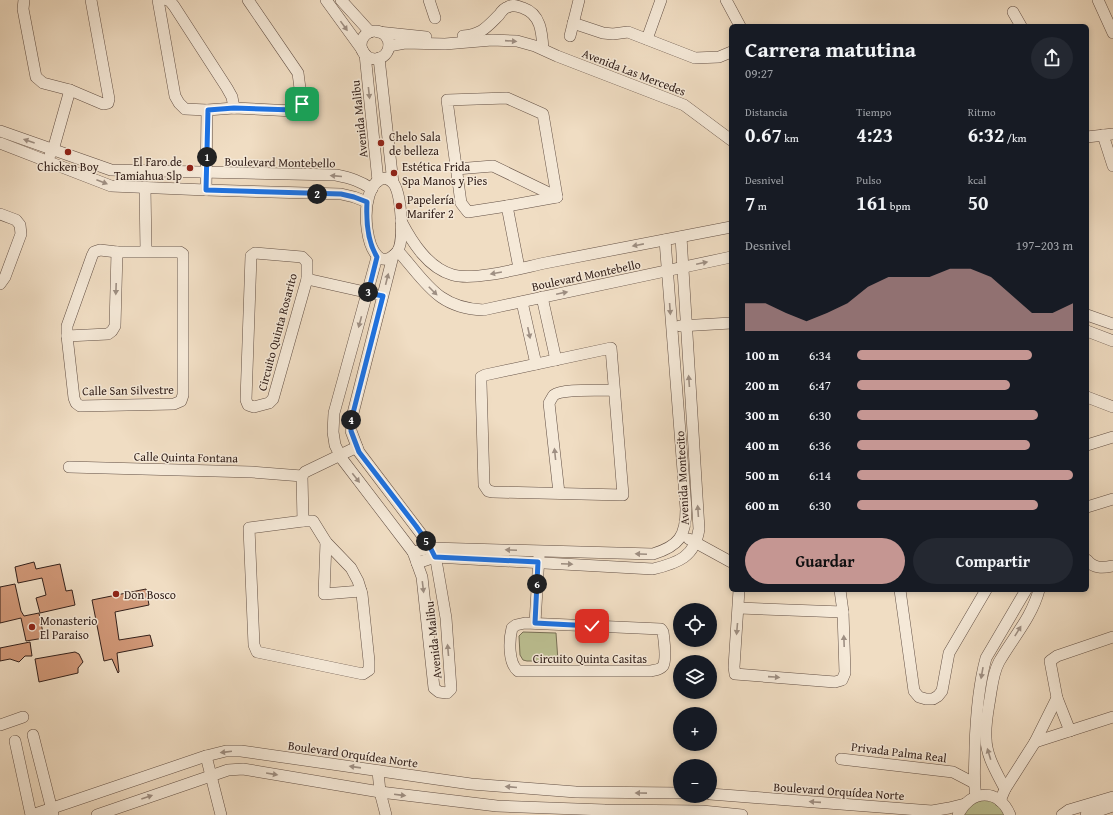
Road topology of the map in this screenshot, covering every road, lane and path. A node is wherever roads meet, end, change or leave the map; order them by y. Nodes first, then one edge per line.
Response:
1 (24, 0) edge
2 (91, 0) edge
3 (158, 0) edge
4 (167, 0) edge
5 (248, 0) edge
6 (326, 0) edge
7 (341, 0) edge
8 (429, 0) edge
9 (579, 0) edge
10 (661, 0) edge
11 (726, 0) edge
12 (1098, 0) edge
13 (511, 3) edge
14 (1013, 12) dead end
15 (435, 18) dead end
16 (574, 23) junction
17 (739, 24) edge
18 (1020, 24) edge
19 (486, 29) junction
20 (374, 32) junction
21 (1113, 33) edge
22 (570, 36) dead end
23 (647, 39) junction
24 (492, 40) junction
25 (389, 46) junction
26 (543, 49) junction
27 (364, 53) junction
28 (729, 53) edge
29 (379, 58) junction
30 (70, 90) junction
31 (234, 108) junction
32 (208, 110) junction
33 (0, 131) edge
34 (1108, 134) edge
35 (1089, 137) edge
36 (729, 139) edge
37 (0, 143) edge
38 (53, 150) junction
39 (47, 161) junction
40 (1113, 166) edge
41 (456, 169) junction
42 (206, 173) junction
43 (393, 183) junction
44 (375, 185) junction
45 (145, 187) junction
46 (206, 190) junction
47 (557, 197) junction
48 (367, 202) junction
49 (507, 206) junction
50 (0, 214) edge
51 (401, 221) junction
52 (729, 227) edge
53 (681, 237) junction
54 (665, 240) junction
55 (146, 251) junction
56 (117, 252) junction
57 (395, 253) junction
58 (729, 256) edge
59 (377, 257) junction
60 (683, 267) junction
61 (519, 268) junction
62 (667, 270) junction
63 (306, 279) junction
64 (0, 284) edge
65 (368, 293) junction
66 (383, 296) junction
67 (542, 297) junction
68 (522, 302) junction
69 (1089, 316) edge
70 (729, 323) edge
71 (1113, 324) edge
72 (686, 326) junction
73 (672, 327) junction
74 (1089, 332) edge
75 (66, 336) junction
76 (1113, 341) edge
77 (556, 360) junction
78 (536, 364) junction
79 (614, 390) junction
80 (1089, 398) edge
81 (1113, 406) edge
82 (1113, 437) edge
83 (1089, 444) edge
84 (357, 447) junction
85 (340, 455) junction
86 (69, 467) dead end
87 (302, 476) junction
88 (559, 493) junction
89 (1113, 499) edge
90 (1089, 506) edge
91 (303, 521) junction
92 (682, 535) junction
93 (326, 542) junction
94 (695, 543) junction
95 (539, 551) junction
96 (413, 552) junction
97 (433, 553) junction
98 (729, 561) edge
99 (538, 562) junction
100 (417, 563) junction
101 (1089, 563) edge
102 (1113, 566) edge
103 (361, 591) junction
104 (740, 592) edge
105 (840, 592) edge
106 (900, 592) edge
107 (985, 592) edge
108 (1026, 592) edge
109 (1038, 592) edge
110 (739, 608) junction
111 (843, 612) junction
112 (535, 623) junction
113 (1113, 637) edge
114 (986, 658) junction
115 (998, 664) junction
116 (1057, 698) junction
117 (1113, 716) edge
118 (23, 717) dead end
119 (0, 725) edge
120 (1070, 731) junction
121 (34, 735) dead end
122 (15, 742) dead end
123 (1035, 742) junction
124 (206, 756) junction
125 (841, 759) dead end
126 (378, 771) junction
127 (211, 775) junction
128 (974, 783) junction
129 (1005, 789) junction
130 (553, 790) junction
131 (380, 792) junction
132 (673, 793) edge
133 (717, 795) edge
134 (976, 796) junction
135 (1113, 797) edge
136 (1000, 800) junction
137 (965, 804) junction
138 (1113, 806) edge
139 (53, 812) edge
140 (558, 812) edge
141 (32, 815) edge
142 (97, 815) edge
143 (221, 815) edge
144 (386, 815) edge
145 (742, 815) edge
146 (958, 815) edge
147 (1010, 815) edge
148 (1062, 815) edge
149 (1086, 815) edge

1 - 30 street
2 - 30 street
3 - 32 street
4 - 31 street
5 - 31 street
6 -> 27 street
7 - 20 street
8 - 15 street
9 - 16 street
10 - 23 street
11 - 17 street
12 - 21 street
13 - 19 street
13 - 26 street
14 - 18 street
16 - 22 street
16 - 23 street
19 - 20 street
19 - 24 street
20 - 25 street
20 - 27 street
23 - 28 street
24 - 25 street, Avenida Las Mercedes
24 -> 26 street, Avenida Las Mercedes
25 - 29 street
26 - 36 street, Avenida Las Mercedes
27 - 29 street
27 -> 44 street, Avenida Malibu
29 - 43 street
30 - 38 street
31 - 32 street
32 - 42 street
38 -> 33 street, Boulevard Montebello
34 - 35 street
34 - 40 street
37 - 39 street
38 - 39 street
38 - 42 street, Boulevard Montebello
39 -> 45 street
41 - 47 street
41 - 47 street
41 - 49 street
44 -> 42 street, Boulevard Montebello
42 - 46 street
43 - 44 street
43 - 51 street, Avenida Malibu
44 - 48 street
45 - 46 street
45 - 55 street
46 - 48 street
47 - 49 street
48 - 59 street
49 - 61 street
50 - 64 street
51 - 57 street, Avenida Malibu
61 -> 51 street, Boulevard Montebello
52 - 53 street, Boulevard Montebello
53 - 54 street, Boulevard Montebello
53 - 60 street, Avenida Montecito
54 -> 61 street, Boulevard Montebello
54 - 62 street, Avenida Montecito
55 - 56 street, Calle San Silvestre
55 - 75 street, Calle San Silvestre
56 - 75 street, Calle San Silvestre
56 -> 75 street
57 - 59 street
66 -> 57 street, Avenida Malibu
57 -> 68 street, Boulevard Montebello
60 -> 58 street, Boulevard Montebello
59 - 65 street, Avenida Malibu
60 - 62 street, Boulevard Montebello
60 - 72 street, Avenida Montecito
67 -> 62 street, Boulevard Montebello
62 -> 73 street, Avenida Montecito
63 - 63 street, Circuito Quinta Rosarito
63 - 65 street
65 - 66 street
65 -> 85 street, Avenida Malibu
66 - 84 street, Avenida Malibu
67 - 68 street, Boulevard Montebello
67 - 77 street
68 -> 78 street
69 - 71 street
70 - 72 street
72 - 73 street
94 -> 72 street, Avenida Montecito
73 - 92 street, Avenida Montecito
74 - 76 street
77 - 78 street
77 - 79 street
78 - 88 street
88 -> 79 street
79 - 88 street
80 - 81 street
82 - 83 street
84 - 85 street
84 - 97 street, Avenida Malibu
85 - 87 street
85 -> 96 street, Avenida Malibu
86 - 87 street, Calle Quinta Fontana
87 - 91 street
89 - 90 street
91 - 93 street
91 - 103 street
92 - 94 street
92 -> 95 street, Avenida Montecito
93 - 103 street
93 - 103 street
94 - 98 street
99 -> 94 street, Avenida Montecito
95 -> 97 street, Avenida Montecito
95 - 99 street
96 - 97 street, Avenida Montecito
96 - 100 street, Avenida Malibu
97 - 99 street, Avenida Montecito
97 - 100 street, Avenida Montecito
100 -> 97 street, Avenida Malibu
99 - 112 street
101 - 102 street
104 - 110 street
105 - 111 street
106 - 107 street
108 - 114 street
115 -> 109 street
110 - 111 street
110 -> 111 street
112 - 112 street, Circuito Quinta Casitas
113 - 116 street
114 - 115 street
114 -> 128 street
129 -> 115 street
116 - 120 street
116 - 123 street
117 - 120 street
118 - 119 street
120 - 123 street
121 - 139 street
122 - 141 street
123 - 129 street
126 -> 124 street, Boulevard Orquídea Norte
124 - 127 street
124 - 139 street, Boulevard Orquídea Norte
125 - 128 street, Privada Palma Real
130 -> 126 street, Boulevard Orquídea Norte
126 - 131 street
127 -> 131 street
142 -> 127 street
127 - 143 street
128 - 134 street
129 - 136 street
132 -> 130 street, Boulevard Orquídea Norte
130 - 140 street
131 -> 140 street
131 - 144 street
137 -> 133 street, Boulevard Orquídea Norte
134 - 136 street
134 - 137 street
135 - 148 street
136 - 147 street
137 - 146 street
138 - 149 street
139 - 141 street, Boulevard Orquídea Norte
140 - 145 street

